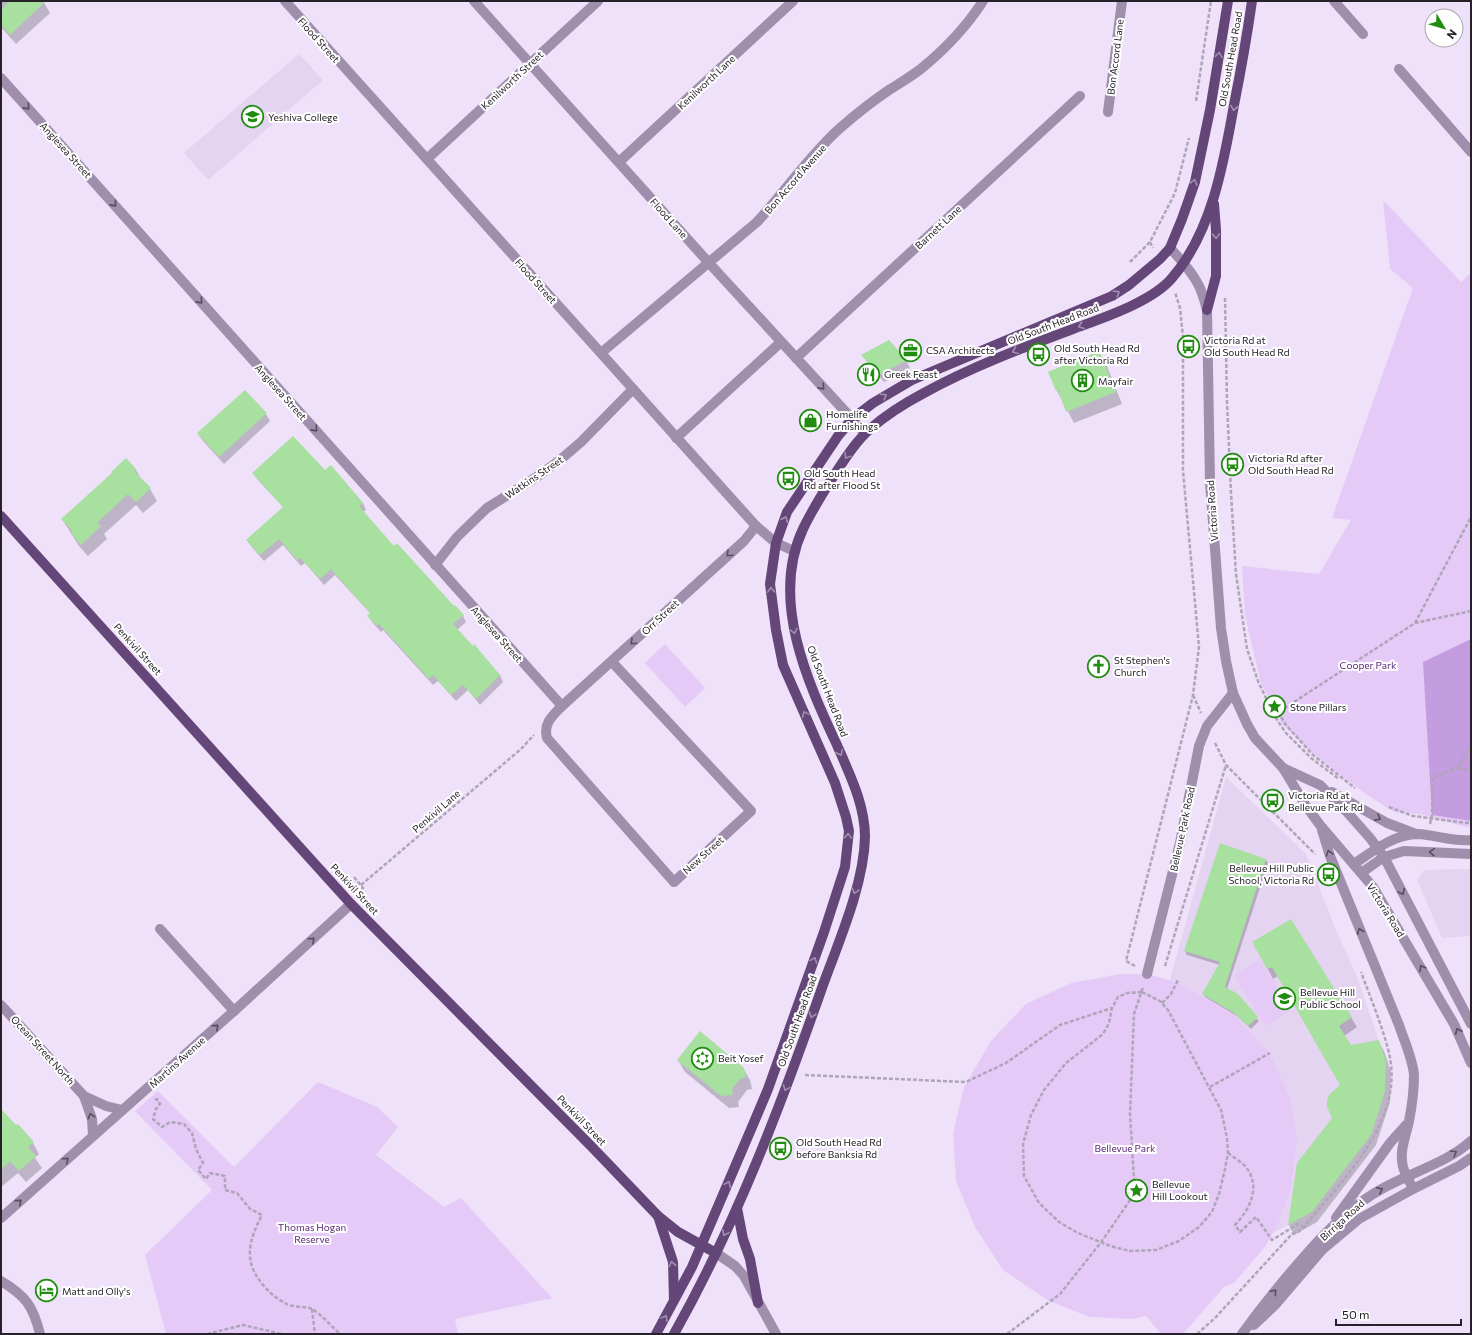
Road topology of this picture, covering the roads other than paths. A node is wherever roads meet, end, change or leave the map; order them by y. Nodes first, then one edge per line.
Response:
1 (284, 1) edge
2 (474, 1) edge
3 (598, 1) edge
4 (793, 1) edge
5 (983, 1) edge
6 (1122, 1) edge
7 (1228, 1) edge
8 (1252, 1) edge
9 (1337, 2) edge
10 (1363, 34) dead end
11 (530, 64) junction
12 (1398, 69) dead end
13 (1, 78) edge
14 (1080, 96) dead end
15 (1108, 112) dead end
16 (1471, 152) edge
17 (427, 160) junction
18 (619, 162) junction
19 (1214, 198) junction
20 (1170, 248) junction
21 (709, 263) junction
22 (1184, 263) junction
23 (1207, 310) junction
24 (781, 342) junction
25 (601, 353) junction
26 (796, 358) junction
27 (633, 389) junction
28 (852, 419) junction
29 (865, 433) junction
30 (676, 438) junction
31 (1, 516) edge
32 (756, 526) junction
33 (776, 543) junction
34 (794, 551) junction
35 (435, 565) junction
36 (612, 662) junction
37 (1233, 693) junction
38 (562, 706) junction
39 (1283, 768) junction
40 (1320, 785) junction
41 (1320, 826) junction
42 (1417, 834) junction
43 (1471, 840) edge
44 (1377, 848) junction
45 (1471, 854) edge
46 (1384, 858) junction
47 (1354, 864) junction
48 (1361, 873) junction
49 (351, 904) junction
50 (160, 928) dead end
51 (1147, 974) road end
52 (1, 1005) edge
53 (234, 1011) junction
54 (1471, 1024) edge
55 (1471, 1063) edge
56 (84, 1096) junction
57 (122, 1110) junction
58 (1409, 1122) junction
59 (92, 1136) junction
60 (1471, 1140) edge
61 (1471, 1158) edge
62 (1407, 1176) junction
63 (1413, 1189) junction
64 (737, 1208) junction
65 (658, 1216) junction
66 (1, 1218) edge
67 (1318, 1242) junction
68 (702, 1245) junction
69 (716, 1253) junction
70 (1, 1281) edge
71 (674, 1302) junction
72 (758, 1303) junction
73 (40, 1334) edge
74 (656, 1334) edge
75 (674, 1334) edge
76 (776, 1334) edge
77 (1243, 1334) edge

1 - 17 street, Flood Street
2 - 11 street, Flood Lane
3 - 11 street, Kenilworth Street
4 - 18 street, Kenilworth Lane
5 - 21 street, Bon Accord Avenue
6 - 15 street, Bon Accord Lane
20 -> 7 main road, Old South Head Road
8 -> 19 main road, Old South Head Road
9 - 10 street
11 - 17 street, Kenilworth Street
11 - 18 street, Flood Lane
12 - 16 street
13 -> 35 street, Anglesea Street
14 - 26 street, Barnett Lane
17 - 25 street, Flood Street
18 - 21 street, Flood Lane
19 - 22 main road, Old South Head Road
19 -> 23 main road
20 - 22 street, Victoria Road
28 -> 20 main road, Old South Head Road
21 - 24 street, Flood Lane
21 - 25 street, Bon Accord Avenue
22 - 23 street, Victoria Road
22 -> 29 main road, Old South Head Road
23 - 37 street, Victoria Road
24 - 26 street, Flood Lane
24 - 30 street
25 - 27 street, Flood Street
26 -> 28 street, Flood Lane
27 - 30 street, Flood Street
27 - 35 street, Watkins Street
28 - 29 street, Flood Lane
33 -> 28 main road, Old South Head Road
29 -> 34 main road, Old South Head Road
30 - 32 street, Flood Street
31 - 49 main road, Penkivil Street
32 - 33 street, Flood Street
32 -> 36 street, Orr Street
33 - 34 street, Flood Street
68 -> 33 main road, Old South Head Road
34 -> 64 main road, Old South Head Road
35 - 38 street, Anglesea Street
36 - 38 street, Orr Street
36 - 38 street, New Street
37 - 39 street, Victoria Road
37 - 51 street, Bellevue Park Road
39 - 40 street, Victoria Road
39 - 41 street, Victoria Road
40 -> 42 street
40 - 44 street, Victoria Road
41 - 47 street, Victoria Road
58 -> 41 street
42 - 43 street
42 - 44 street
44 - 46 street, Victoria Road
44 - 47 street
45 -> 46 street
46 - 48 street
46 -> 54 street, Victoria Road
47 - 48 street, Victoria Road
55 -> 48 street, Victoria Road
53 -> 49 street, Martins Avenue
49 - 65 main road, Penkivil Street
50 - 53 street
52 - 56 street, Ocean Street North
57 -> 53 street, Martins Avenue
56 - 57 street, Ocean Street North
59 -> 56 street, Ocean Street North
57 - 59 street, Martins Avenue
58 - 62 street
58 - 67 street
66 -> 59 street, Martins Avenue
62 -> 60 street, Birriga Road
61 - 63 street, Birriga Road
62 - 63 street
67 -> 62 street, Birriga Road
63 - 77 street, Birriga Road
64 -> 69 main road, Old South Head Road
64 - 72 main road
65 - 68 main road, Penkivil Street
71 -> 65 main road
77 -> 67 street, Birriga Road
68 - 69 main road, Penkivil Street
68 - 71 main road, Old South Head Road
69 - 72 street
69 - 75 main road, Old South Head Road
70 - 73 street
74 -> 71 main road, Old South Head Road
72 - 76 street

